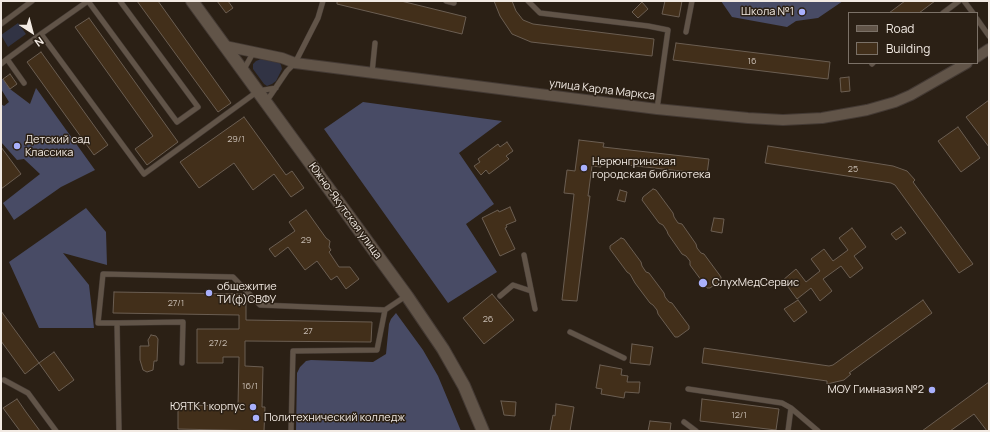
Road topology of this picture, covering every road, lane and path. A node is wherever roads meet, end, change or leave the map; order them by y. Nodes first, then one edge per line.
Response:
1 (32, 1) edge
2 (88, 1) edge
3 (120, 1) edge
4 (192, 1) edge
5 (323, 1) edge
6 (446, 1) edge
7 (528, 1) edge
8 (692, 1) edge
9 (960, 1) edge
10 (964, 1) edge
11 (454, 3) dead end
12 (944, 12) edge
13 (971, 12) edge
14 (978, 20) edge
15 (1, 24) edge
16 (686, 32) dead end
17 (41, 34) junction
18 (989, 36) edge
19 (375, 43) dead end
20 (225, 46) junction
21 (989, 49) edge
22 (253, 53) junction
23 (978, 56) edge
24 (7, 59) junction
25 (295, 63) junction
26 (1, 64) edge
27 (965, 64) edge
28 (243, 71) junction
29 (372, 73) junction
30 (24, 83) dead end
31 (276, 88) junction
32 (258, 90) junction
33 (266, 102) junction
34 (656, 109) junction
35 (524, 255) dead end
36 (531, 291) junction
37 (407, 296) junction
38 (500, 296) dead end
39 (535, 309) dead end
40 (385, 310) junction
41 (117, 323) junction
42 (570, 332) dead end
43 (624, 358) dead end
44 (182, 363) dead end
45 (2, 379) edge
46 (688, 390) dead end
47 (791, 408) junction
48 (684, 422) dead end
49 (56, 431) edge
50 (118, 431) edge
51 (291, 431) edge
52 (483, 431) edge
53 (696, 431) edge
54 (788, 431) edge
55 (818, 431) edge

1 - 15 lane
2 - 3 lane
2 - 17 lane
4 - 20 street, Южно-Якутская улица
5 - 25 lane
6 - 11 lane
7 - 34 lane
8 - 16 lane
9 - 12 lane
10 - 13 lane
14 - 18 lane
17 - 24 lane
17 - 32 lane
19 - 29 lane
20 - 22 street, улица Карла Маркса
20 - 28 street, Южно-Якутская улица
21 - 23 street
22 - 25 street, улица Карла Маркса
22 - 28 lane
24 - 26 lane
24 - 30 lane
25 - 29 street, улица Карла Маркса
25 - 31 lane
27 - 34 street, улица Карла Маркса
28 - 32 street, Южно-Якутская улица
29 - 34 street, улица Карла Маркса
31 - 32 lane
31 - 33 lane
32 - 33 street, Южно-Якутская улица
33 - 37 street, Южно-Якутская улица
35 - 36 lane
36 - 38 lane
36 - 39 lane
37 - 40 lane
37 - 52 street, Южно-Якутская улица
40 - 41 lane
40 - 51 lane
41 - 44 lane
41 - 50 lane
42 - 43 lane
45 - 49 lane
46 - 47 lane
47 - 54 lane
47 - 55 lane
48 - 53 lane

